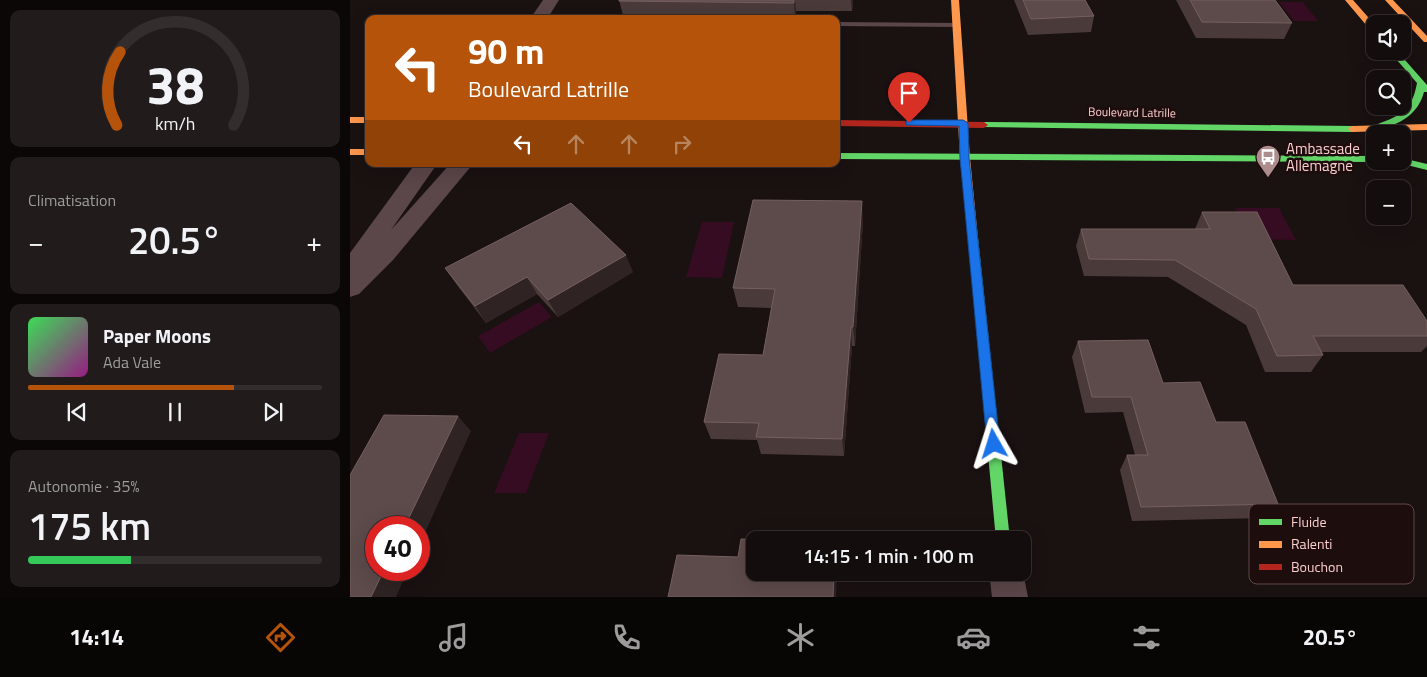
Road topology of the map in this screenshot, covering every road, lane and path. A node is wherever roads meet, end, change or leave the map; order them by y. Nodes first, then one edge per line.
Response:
1 (551, 0) edge
2 (956, 0) edge
3 (1349, 0) edge
4 (1388, 0) edge
5 (541, 15) edge
6 (1366, 20) edge
7 (840, 24) edge
8 (957, 25) junction
9 (1427, 40) edge
10 (1401, 60) edge
11 (1424, 87) edge
12 (350, 120) edge
13 (365, 120) edge
14 (840, 123) edge
15 (963, 123) junction
16 (1386, 125) edge
17 (1427, 127) edge
18 (1411, 128) edge
19 (1366, 129) edge
20 (350, 152) edge
21 (365, 152) edge
22 (840, 156) edge
23 (965, 158) junction
24 (1366, 159) edge
25 (1411, 160) edge
26 (1427, 160) edge
27 (1411, 163) edge
28 (424, 167) edge
29 (459, 167) edge
30 (1427, 167) edge
31 (350, 277) edge
32 (350, 287) edge
33 (1002, 531) edge
34 (1008, 581) edge
35 (1010, 597) edge

1 - 5 street
2 - 8 street
3 - 6 street
4 - 9 street
7 - 8 lane
8 - 15 street
10 - 11 street
11 - 16 street
12 - 13 street
14 - 15 street, Boulevard Latrille
15 - 19 street, Boulevard Latrille
15 - 23 street
17 - 18 street, Boulevard Latrille
20 - 21 street
22 - 23 street
23 - 24 street
23 - 33 street
25 - 26 street
27 - 30 street
28 - 31 street
29 - 32 street
34 - 35 street

